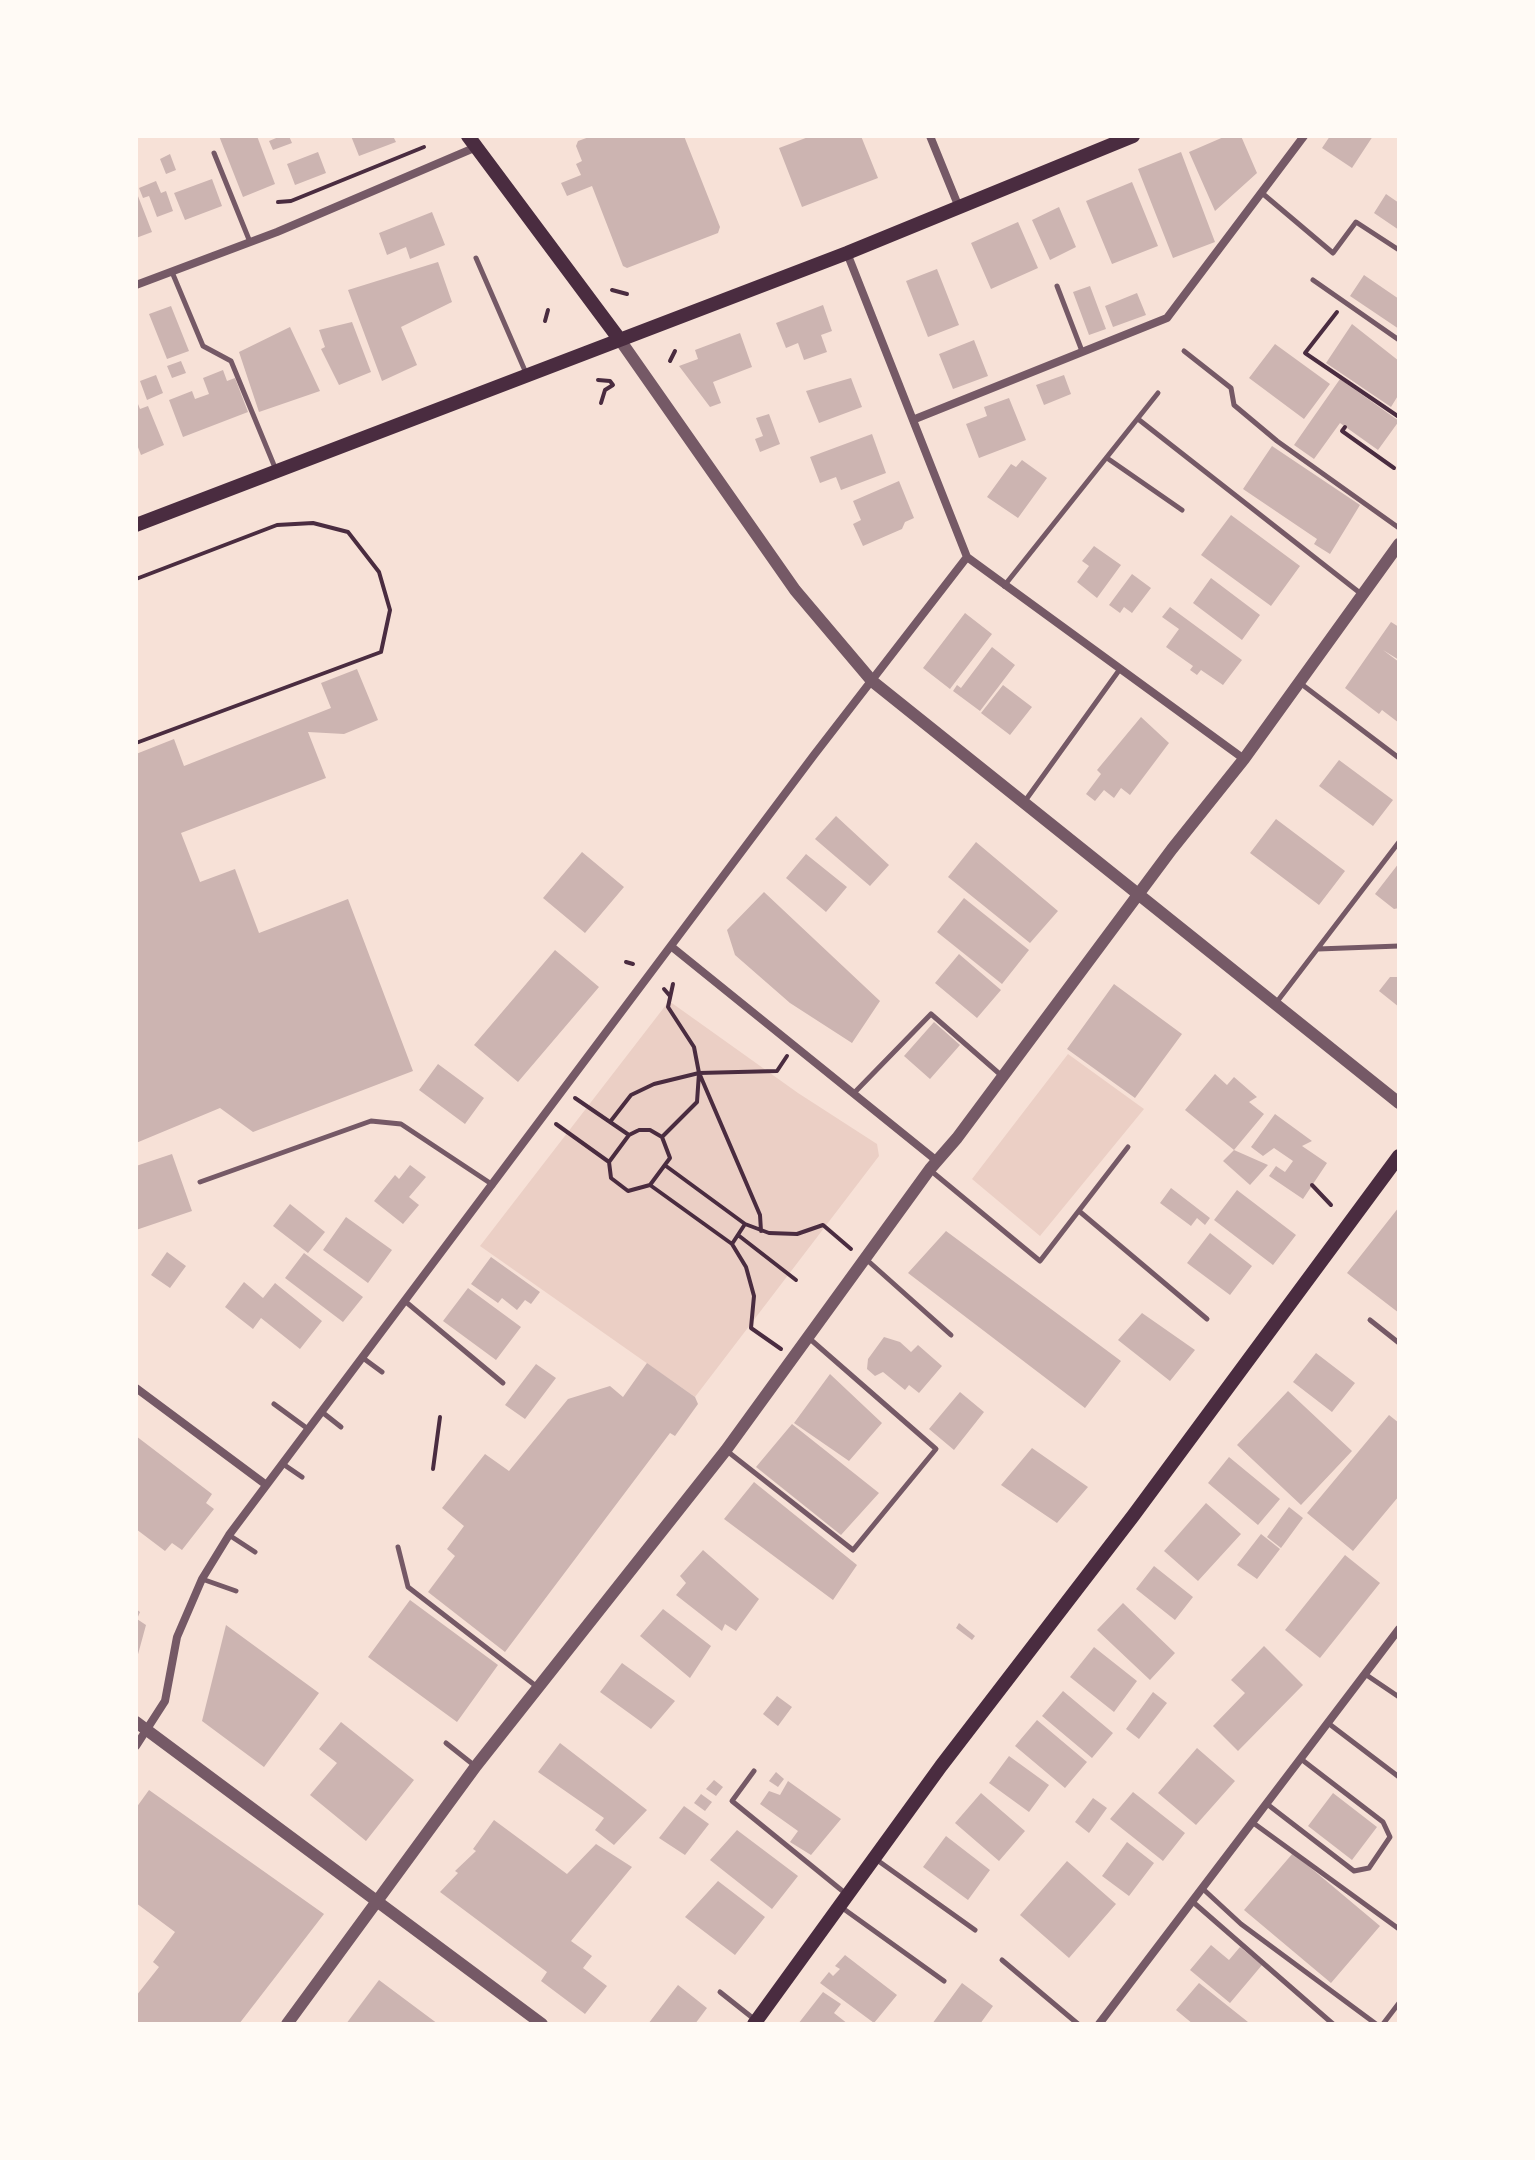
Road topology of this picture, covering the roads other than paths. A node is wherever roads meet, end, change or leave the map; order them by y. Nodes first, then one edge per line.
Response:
1 (930, 136) edge
2 (1133, 136) edge
3 (1304, 136) edge
4 (471, 142) edge
5 (214, 153) dead end
6 (1262, 193) junction
7 (958, 205) junction
8 (250, 242) junction
9 (1399, 250) edge
10 (847, 253) junction
11 (476, 258) dead end
12 (171, 272) junction
13 (1313, 280) dead end
14 (136, 285) edge
15 (1057, 286) dead end
16 (620, 340) junction
17 (1399, 340) edge
18 (1082, 351) junction
19 (1184, 351) dead end
20 (526, 374) junction
21 (1158, 393) dead end
22 (915, 419) junction
23 (1138, 419) junction
24 (1107, 458) junction
25 (276, 471) junction
26 (1182, 510) dead end
27 (136, 525) edge
28 (1399, 528) edge
29 (1399, 544) edge
30 (967, 557) junction
31 (1004, 587) junction
32 (1364, 596) junction
33 (1120, 669) junction
34 (872, 681) junction
35 (1299, 682) junction
36 (1399, 758) edge
37 (1244, 759) junction
38 (1024, 802) junction
39 (1399, 842) edge
40 (1140, 893) junction
41 (1399, 946) edge
42 (672, 947) junction
43 (1317, 949) junction
44 (1276, 1003) junction
45 (1003, 1077) junction
46 (855, 1092) junction
47 (1399, 1103) edge
48 (1128, 1147) dead end
49 (1399, 1156) edge
50 (933, 1165) junction
51 (200, 1182) dead end
52 (493, 1185) junction
53 (1079, 1211) junction
54 (866, 1260) junction
55 (406, 1302) junction
56 (1207, 1319) dead end
57 (1370, 1320) dead end
58 (951, 1335) dead end
59 (810, 1339) junction
60 (1399, 1343) edge
61 (363, 1358) junction
62 (382, 1372) dead end
63 (503, 1383) dead end
64 (136, 1388) edge
65 (274, 1404) dead end
66 (322, 1412) junction
67 (341, 1427) dead end
68 (309, 1430) junction
69 (726, 1450) junction
70 (282, 1463) junction
71 (302, 1477) dead end
72 (265, 1484) junction
73 (229, 1535) junction
74 (398, 1547) dead end
75 (255, 1552) dead end
76 (202, 1579) junction
77 (236, 1591) dead end
78 (1399, 1629) edge
79 (1365, 1674) junction
80 (540, 1689) junction
81 (1399, 1697) edge
82 (136, 1722) edge
83 (1328, 1723) junction
84 (148, 1732) junction
85 (446, 1743) dead end
86 (136, 1746) edge
87 (1301, 1759) junction
88 (476, 1766) junction
89 (754, 1771) dead end
90 (1399, 1777) edge
91 (1267, 1804) junction
92 (1252, 1822) junction
93 (876, 1859) junction
94 (1202, 1888) junction
95 (377, 1901) junction
96 (845, 1901) junction
97 (1192, 1901) junction
98 (1399, 1929) edge
99 (975, 1930) dead end
100 (1002, 1960) dead end
101 (944, 1981) dead end
102 (720, 1992) dead end
103 (1399, 2003) edge
104 (755, 2022) edge
105 (287, 2024) edge
106 (542, 2024) edge
107 (1078, 2024) edge
108 (1099, 2024) edge
109 (1333, 2024) edge
110 (1376, 2024) edge
111 (1383, 2024) edge

1 - 7 street
2 - 7 main road
3 - 6 street
4 - 8 street
4 - 16 main road
5 - 8 lane
6 - 9 lane
6 - 18 street
7 - 10 main road
8 - 12 street
10 - 16 main road
10 - 22 street
11 - 20 lane
12 - 14 street
12 - 25 lane
13 - 17 lane
15 - 18 lane
16 - 20 main road
16 - 34 street
18 - 22 street
19 - 28 lane
20 - 25 main road
21 - 23 lane
22 - 30 street
23 - 24 lane
23 - 32 lane
24 - 26 lane
24 - 31 lane
25 - 27 main road
29 - 32 street
30 - 31 street
30 - 34 street
31 - 33 street
32 - 35 street
33 - 37 street
33 - 38 lane
34 - 38 street
34 - 42 street
35 - 36 lane
35 - 37 street
37 - 40 street
38 - 40 street
39 - 43 lane
40 - 44 street
40 - 45 street
41 - 43 lane
42 - 46 street
42 - 52 street
43 - 44 lane
44 - 47 street
45 - 46 lane
45 - 50 street
46 - 50 street
48 - 53 lane
49 - 93 main road
50 - 53 lane
50 - 54 street
51 - 52 lane
52 - 55 street
53 - 56 lane
54 - 58 lane
54 - 59 street
55 - 61 street
55 - 63 lane
57 - 60 lane
59 - 69 street
59 - 69 lane
61 - 62 lane
61 - 66 street
64 - 72 street
65 - 68 lane
66 - 67 lane
66 - 68 street
68 - 70 street
69 - 80 street
70 - 71 lane
70 - 72 street
72 - 73 street
73 - 75 lane
73 - 76 street
74 - 80 lane
76 - 77 lane
76 - 84 street
78 - 79 street
79 - 81 lane
79 - 83 street
80 - 88 street
82 - 84 street
83 - 87 street
83 - 90 lane
84 - 86 street
84 - 95 street
85 - 88 lane
87 - 91 street
87 - 91 lane
88 - 95 street
89 - 96 lane
91 - 92 street
92 - 94 street
92 - 98 lane
93 - 96 main road
93 - 99 lane
94 - 97 street
94 - 110 lane
95 - 105 street
95 - 106 street
96 - 101 lane
96 - 104 main road
97 - 108 street
97 - 109 lane
100 - 107 lane
102 - 104 lane
103 - 111 lane

